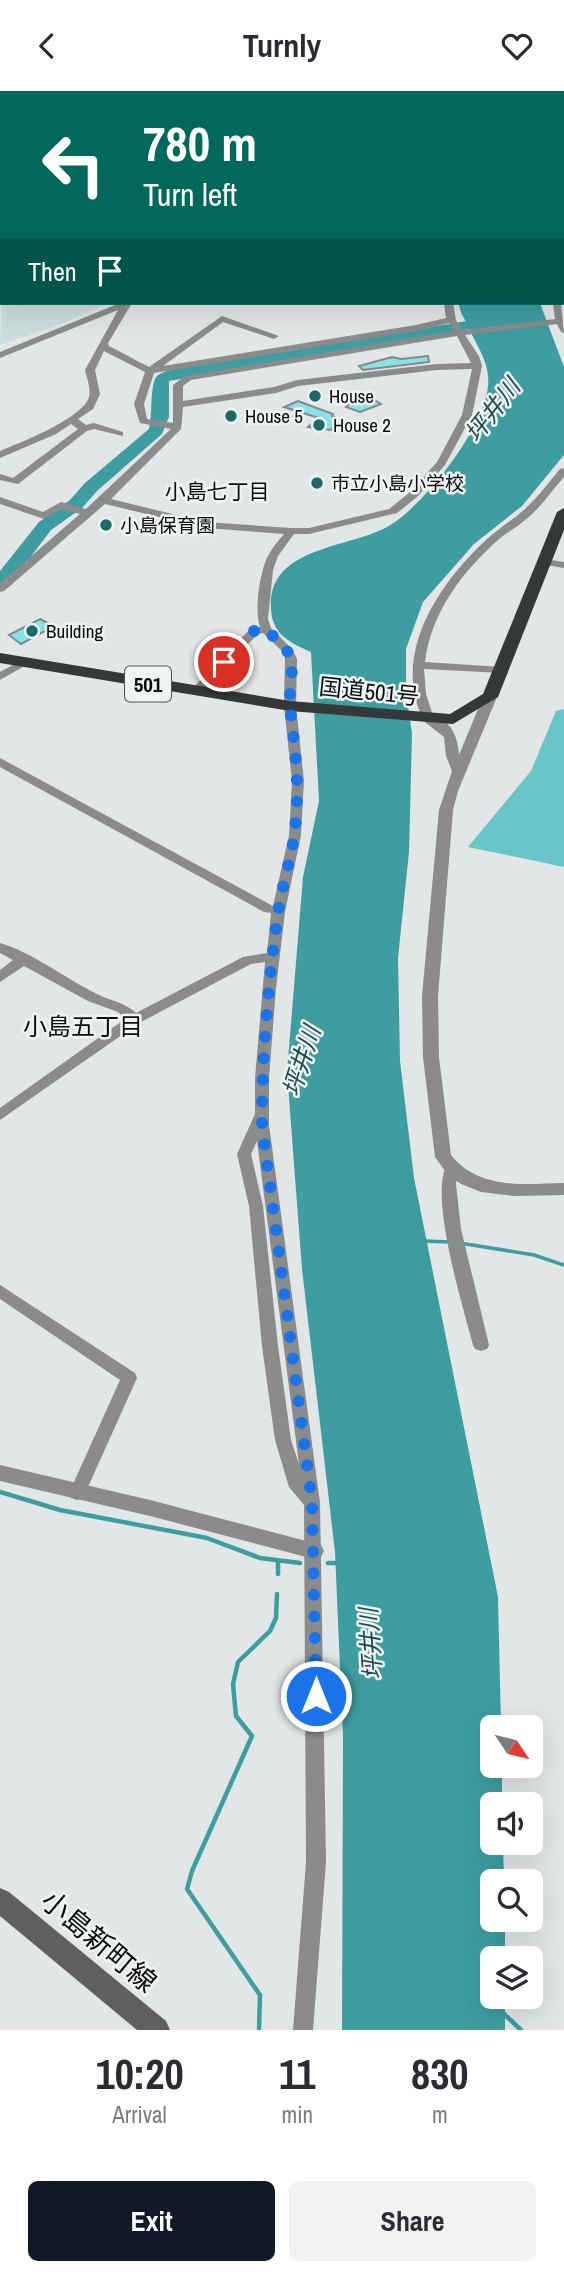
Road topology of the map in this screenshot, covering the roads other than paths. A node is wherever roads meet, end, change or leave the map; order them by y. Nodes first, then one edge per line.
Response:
1 (123, 305) edge
2 (127, 305) edge
3 (448, 305) edge
4 (557, 305) edge
5 (452, 321) junction
6 (559, 324) edge
7 (416, 328) junction
8 (461, 332) junction
9 (274, 336) dead end
10 (424, 339) junction
11 (103, 343) junction
12 (0, 355) edge
13 (477, 366) junction
14 (150, 371) junction
15 (177, 405) junction
16 (73, 420) junction
17 (178, 427) junction
18 (84, 429) junction
19 (120, 434) dead end
20 (0, 454) edge
21 (564, 471) edge
22 (0, 477) edge
23 (0, 500) edge
24 (103, 500) junction
25 (564, 512) edge
26 (88, 513) junction
27 (291, 531) junction
28 (544, 562) junction
29 (564, 565) edge
30 (0, 589) edge
31 (266, 629) junction
32 (0, 658) edge
33 (24, 662) junction
34 (419, 665) junction
35 (502, 670) junction
36 (0, 677) edge
37 (195, 692) junction
38 (489, 697) junction
39 (293, 706) junction
40 (425, 719) junction
41 (0, 762) edge
42 (459, 771) junction
43 (270, 909) dead end
44 (0, 947) edge
45 (273, 956) junction
46 (24, 959) junction
47 (0, 977) edge
48 (134, 1020) junction
49 (0, 1115) edge
50 (451, 1170) junction
51 (564, 1189) edge
52 (0, 1291) edge
53 (481, 1345) dead end
54 (0, 1473) edge
55 (77, 1493) junction
56 (314, 1551) junction
57 (0, 1900) edge
58 (157, 2030) edge
59 (303, 2030) edge

1 - 12 street
2 - 11 street
3 - 5 street
4 - 6 street
5 - 7 street
5 - 8 street
6 - 8 street
7 - 10 street
7 - 14 street
8 - 10 street
8 - 13 street
9 - 14 street
10 - 15 street
11 - 14 street
11 - 16 street
13 - 15 street
13 - 27 street
14 - 17 street
15 - 17 street
16 - 18 street
16 - 20 street
17 - 24 street
18 - 19 street
18 - 22 street
21 - 34 street
23 - 26 street
24 - 26 street
24 - 27 street
25 - 28 highway
26 - 30 street
27 - 31 street
28 - 29 street
28 - 35 highway
31 - 37 street
31 - 39 street
32 - 33 highway, 国道501号 / 501
33 - 36 street
33 - 37 highway, 国道501号 / 501
34 - 35 street
34 - 40 street
35 - 38 highway
37 - 39 highway, 国道501号 / 501
38 - 40 highway, 国道501号 / 501
38 - 42 street
39 - 40 highway, 国道501号 / 501
39 - 45 street
40 - 42 street
41 - 43 street
42 - 50 street
44 - 46 street
45 - 48 street
45 - 56 street
46 - 47 street
46 - 48 street
48 - 49 street
50 - 51 street
50 - 53 street
52 - 55 street
54 - 55 street
55 - 56 street
56 - 59 street
57 - 58 main road, 小島新町線

